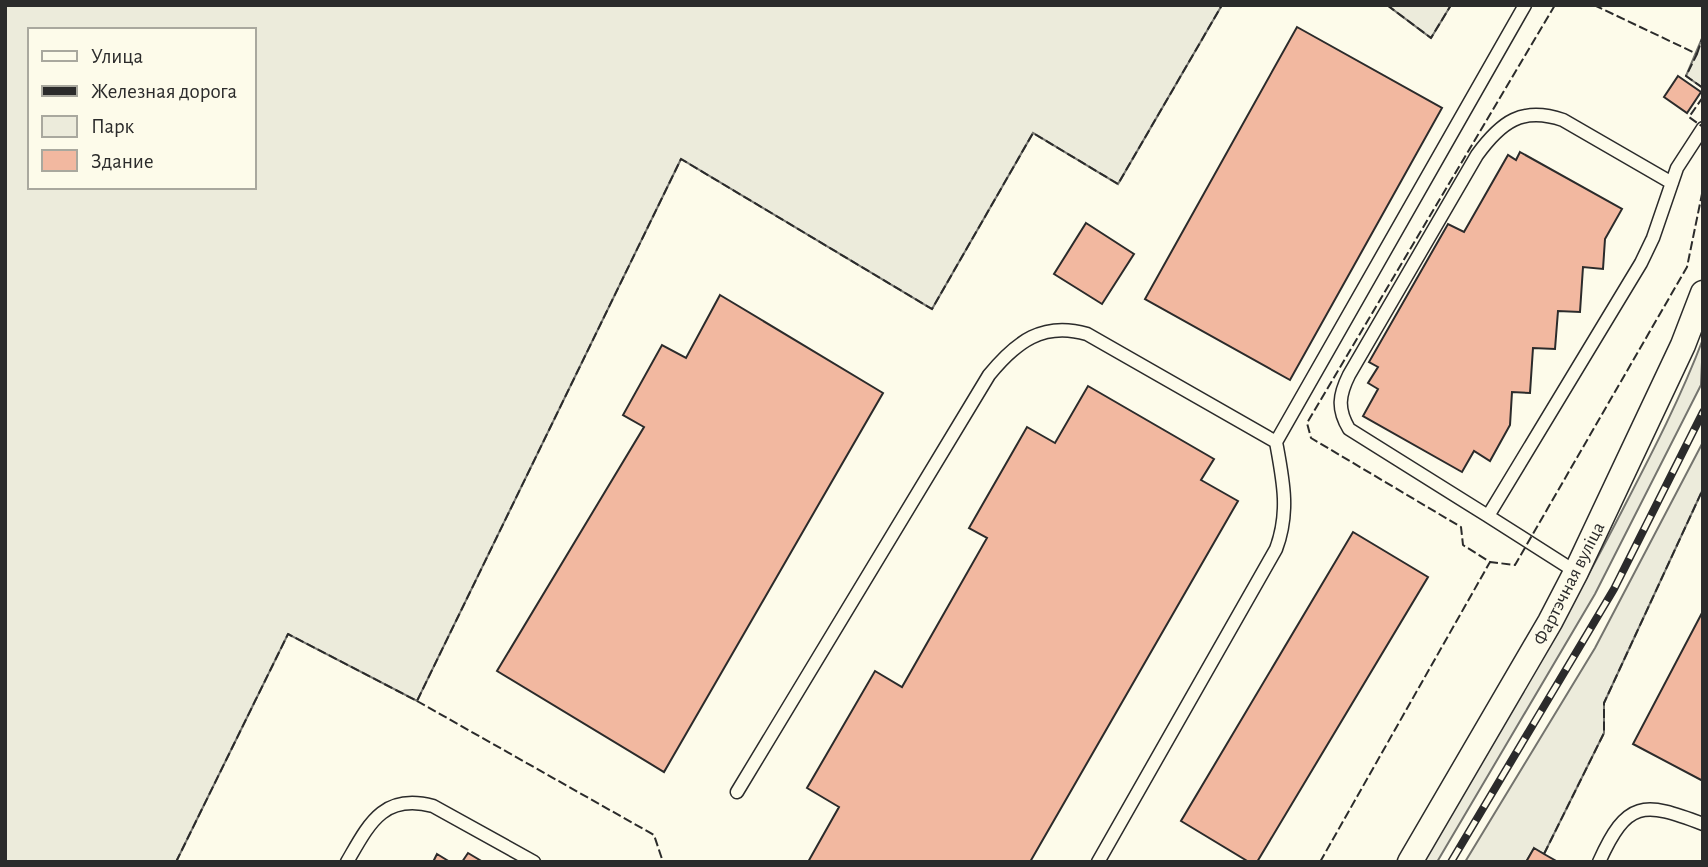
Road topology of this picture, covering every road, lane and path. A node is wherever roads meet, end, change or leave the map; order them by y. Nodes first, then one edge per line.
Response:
1 (1525, 5) edge
2 (1703, 128) edge
3 (1672, 183) junction
4 (1703, 293) edge
5 (1276, 442) junction
6 (1488, 516) junction
7 (1576, 572) junction
8 (737, 792) dead end
9 (1703, 824) edge
10 (347, 862) edge
11 (534, 862) edge
12 (1098, 862) edge
13 (1410, 862) edge
14 (1599, 862) edge

1 - 5 lane
2 - 3 lane
3 - 6 lane
3 - 6 lane
4 - 7 street, Фартэчная вуліца
5 - 8 lane
5 - 12 lane
6 - 7 lane
7 - 13 street, Фартэчная вуліца
9 - 14 lane
10 - 11 lane

